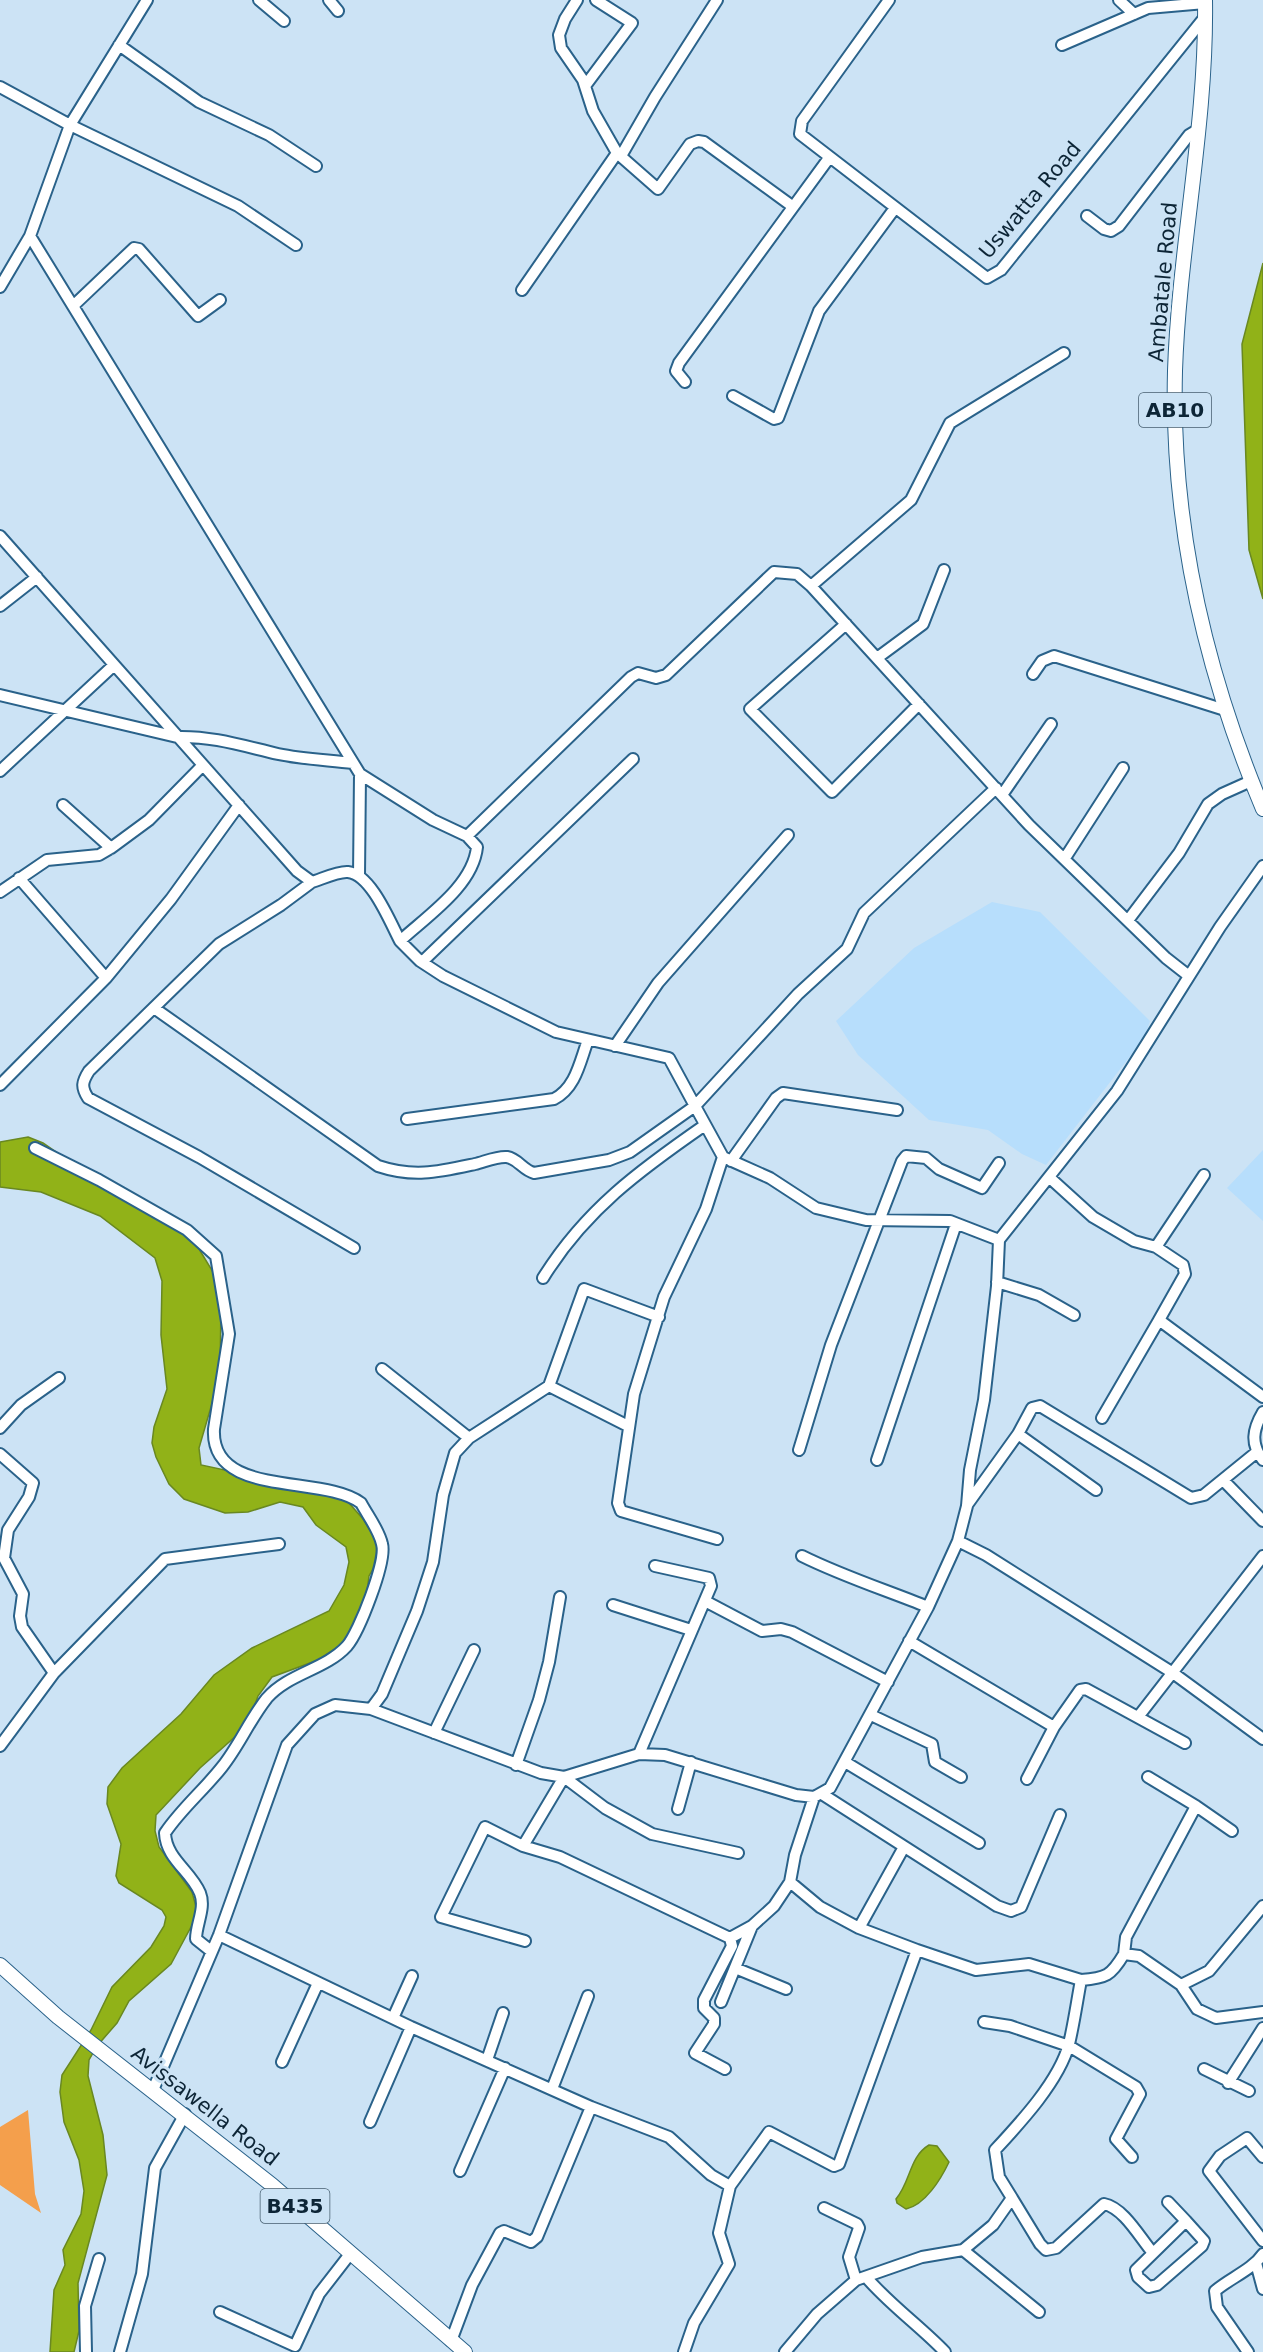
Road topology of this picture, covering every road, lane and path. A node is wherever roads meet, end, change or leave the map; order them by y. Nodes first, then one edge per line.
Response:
1 (147, 0) edge
2 (259, 0) edge
3 (329, 0) edge
4 (577, 0) edge
5 (596, 0) edge
6 (717, 0) edge
7 (889, 0) edge
8 (1119, 0) edge
9 (1205, 1) edge
10 (338, 11) dead end
11 (1134, 14) junction
12 (1205, 17) junction
13 (284, 21) dead end
14 (119, 45) junction
15 (1062, 45) dead end
16 (585, 86) junction
17 (0, 87) edge
18 (70, 125) junction
19 (1198, 129) junction
20 (619, 154) junction
21 (829, 158) junction
22 (316, 166) dead end
23 (792, 206) junction
24 (895, 208) junction
25 (1087, 216) dead end
26 (30, 236) junction
27 (296, 245) dead end
28 (0, 287) edge
29 (522, 290) dead end
30 (220, 300) dead end
31 (74, 305) junction
32 (1064, 353) dead end
33 (685, 382) dead end
34 (733, 396) dead end
35 (0, 536) edge
36 (944, 570) dead end
37 (37, 577) junction
38 (811, 586) junction
39 (0, 606) edge
40 (846, 624) junction
41 (877, 658) junction
42 (114, 665) junction
43 (1033, 674) dead end
44 (0, 695) edge
45 (919, 704) junction
46 (1225, 710) junction
47 (65, 711) junction
48 (1051, 724) dead end
49 (177, 737) junction
50 (633, 759) dead end
51 (353, 763) junction
52 (202, 766) junction
53 (1123, 768) dead end
54 (0, 771) edge
55 (360, 774) junction
56 (1251, 781) junction
57 (999, 792) junction
58 (63, 805) dead end
59 (238, 805) junction
60 (1263, 809) edge
61 (788, 835) dead end
62 (467, 836) junction
63 (111, 848) junction
64 (1065, 858) junction
65 (1263, 866) edge
66 (359, 876) junction
67 (19, 878) junction
68 (312, 882) junction
69 (0, 892) edge
70 (1129, 919) junction
71 (400, 941) junction
72 (422, 963) junction
73 (1189, 976) junction
74 (106, 978) junction
75 (154, 1008) junction
76 (588, 1040) junction
77 (615, 1046) junction
78 (0, 1085) edge
79 (695, 1106) junction
80 (897, 1110) dead end
81 (407, 1119) dead end
82 (705, 1125) junction
83 (35, 1148) dead end
84 (727, 1159) junction
85 (999, 1163) dead end
86 (1204, 1175) dead end
87 (1050, 1178) junction
88 (877, 1221) junction
89 (956, 1224) junction
90 (999, 1240) junction
91 (1156, 1247) junction
92 (354, 1248) dead end
93 (543, 1278) dead end
94 (997, 1282) junction
95 (1074, 1315) dead end
96 (659, 1317) junction
97 (1159, 1320) junction
98 (382, 1369) dead end
99 (59, 1378) dead end
100 (549, 1386) junction
101 (1263, 1397) edge
102 (1263, 1412) edge
103 (1102, 1419) dead end
104 (628, 1426) junction
105 (0, 1428) edge
106 (1018, 1434) junction
107 (469, 1438) junction
108 (799, 1450) dead end
109 (0, 1454) edge
110 (1260, 1456) edge
111 (877, 1460) dead end
112 (1223, 1480) junction
113 (1096, 1490) dead end
114 (967, 1506) junction
115 (1263, 1521) edge
116 (717, 1539) dead end
117 (958, 1541) junction
118 (279, 1544) dead end
119 (802, 1556) dead end
120 (1263, 1556) edge
121 (655, 1566) dead end
122 (560, 1597) dead end
123 (705, 1601) junction
124 (613, 1605) dead end
125 (928, 1607) junction
126 (691, 1630) junction
127 (909, 1641) junction
128 (474, 1650) dead end
129 (54, 1673) junction
130 (1173, 1673) junction
131 (888, 1682) junction
132 (371, 1709) junction
133 (871, 1715) junction
134 (1138, 1717) junction
135 (1054, 1727) junction
136 (434, 1733) junction
137 (1263, 1739) edge
138 (1185, 1743) dead end
139 (0, 1746) edge
140 (639, 1754) junction
141 (691, 1762) junction
142 (845, 1762) junction
143 (516, 1766) junction
144 (564, 1777) junction
145 (961, 1777) dead end
146 (1148, 1777) dead end
147 (1027, 1779) dead end
148 (818, 1795) junction
149 (1196, 1806) junction
150 (678, 1809) dead end
151 (1060, 1815) dead end
152 (1232, 1830) dead end
153 (979, 1843) dead end
154 (523, 1846) junction
155 (904, 1847) junction
156 (738, 1853) dead end
157 (790, 1882) junction
158 (1263, 1906) edge
159 (752, 1926) junction
160 (859, 1928) junction
161 (219, 1935) junction
162 (730, 1938) junction
163 (525, 1941) dead end
164 (917, 1950) junction
165 (212, 1951) junction
166 (1124, 1954) junction
167 (0, 1965) edge
168 (735, 1968) junction
169 (412, 1976) dead end
170 (1081, 1980) junction
171 (318, 1983) junction
172 (1181, 1985) junction
173 (786, 1989) dead end
174 (588, 1996) dead end
175 (721, 2002) dead end
176 (1263, 2012) edge
177 (503, 2013) dead end
178 (393, 2018) junction
179 (984, 2022) dead end
180 (411, 2027) junction
181 (1263, 2028) edge
182 (1069, 2046) junction
183 (487, 2060) junction
184 (282, 2062) dead end
185 (505, 2068) junction
186 (725, 2069) dead end
187 (1204, 2069) dead end
188 (1228, 2083) junction
189 (552, 2089) junction
190 (153, 2090) junction
191 (1249, 2091) dead end
192 (591, 2107) junction
193 (185, 2114) junction
194 (370, 2122) dead end
195 (1132, 2157) dead end
196 (1263, 2157) edge
197 (460, 2171) dead end
198 (730, 2186) junction
199 (1012, 2198) junction
200 (1168, 2202) dead end
201 (824, 2208) dead end
202 (1186, 2222) junction
203 (1258, 2228) edge
204 (1263, 2241) edge
205 (963, 2250) junction
206 (1153, 2253) junction
207 (350, 2254) junction
208 (1260, 2258) edge
209 (99, 2259) dead end
210 (861, 2278) junction
211 (1263, 2289) edge
212 (220, 2312) dead end
213 (1039, 2312) dead end
214 (451, 2341) junction
215 (299, 2349) edge
216 (86, 2352) edge
217 (120, 2352) edge
218 (465, 2352) edge
219 (684, 2352) edge
220 (786, 2352) edge
221 (945, 2352) edge
222 (1248, 2352) edge

1 - 14 street
2 - 13 street
3 - 10 street
4 - 16 street
5 - 16 street
6 - 20 street
7 - 21 street, Uswatta Road
8 - 11 street
9 - 11 street
9 - 12 main road, Ambatale Road / AB10
11 - 15 street
12 - 19 main road, Ambatale Road / AB10
12 - 24 street, Uswatta Road
14 - 18 street
14 - 22 street
16 - 20 street
17 - 18 street
18 - 26 street
18 - 27 street
19 - 25 street
19 - 46 main road, Ambatale Road / AB10
20 - 23 street
20 - 29 street
21 - 23 street
21 - 24 street, Uswatta Road
23 - 33 street
24 - 34 street
26 - 28 street
26 - 31 street
30 - 31 street
31 - 51 street
32 - 38 street
35 - 37 street
36 - 41 street
37 - 39 street
37 - 42 street
38 - 40 street
38 - 62 street
40 - 41 street
40 - 45 street
41 - 45 street
42 - 47 street
42 - 49 street
43 - 46 street
44 - 47 street
45 - 57 street
46 - 56 main road, Ambatale Road / AB10
47 - 49 street
47 - 54 street
48 - 57 street
49 - 51 street
49 - 52 street
50 - 72 street
51 - 55 street
52 - 59 street
52 - 63 street
53 - 64 street
55 - 62 street
55 - 66 street
56 - 60 main road, Ambatale Road / AB10
56 - 70 street
57 - 64 street
57 - 79 street
58 - 63 street
59 - 68 street
59 - 74 street
61 - 77 street
62 - 71 street
63 - 67 street
64 - 70 street
65 - 73 street
66 - 68 street
66 - 71 street
67 - 69 street
67 - 74 street
68 - 75 street
70 - 73 street
71 - 72 street
72 - 76 street
73 - 87 street
74 - 78 street
75 - 79 street
75 - 92 street
76 - 77 street
76 - 81 street
77 - 79 street
79 - 82 street
80 - 84 street
82 - 84 street
82 - 93 street
83 - 165 street
84 - 88 street
84 - 96 street
85 - 88 street
86 - 91 street
87 - 90 street
87 - 91 street
88 - 89 street
88 - 108 street
89 - 90 street
89 - 111 street
90 - 94 street
91 - 97 street
94 - 95 street
94 - 114 street
96 - 100 street
96 - 104 street
97 - 101 street
97 - 103 street
98 - 107 street
99 - 105 street
100 - 104 street
100 - 107 street
102 - 110 street
104 - 116 street
106 - 112 street
106 - 113 street
106 - 114 street
107 - 132 street
109 - 129 street
110 - 112 street
112 - 115 street
114 - 117 street
117 - 125 street
117 - 130 street
118 - 129 street
119 - 125 street
120 - 130 street
121 - 123 street
122 - 143 street
123 - 126 street
123 - 131 street
124 - 126 street
125 - 127 street
126 - 140 street
127 - 131 street
127 - 135 street
128 - 136 street
129 - 139 street
130 - 134 street
130 - 137 street
131 - 133 street
132 - 136 street
132 - 161 street
133 - 142 street
133 - 145 street
134 - 135 street
134 - 138 street
135 - 147 street
136 - 143 street
140 - 141 street
140 - 144 street
141 - 148 street
141 - 150 street
142 - 148 street
142 - 153 street
143 - 144 street
144 - 154 street
144 - 156 street
146 - 149 street
148 - 155 street
148 - 157 street
149 - 152 street
149 - 166 street
151 - 155 street
154 - 162 street
154 - 163 street
155 - 160 street
157 - 159 street
157 - 160 street
158 - 172 street
159 - 162 street
159 - 168 street
160 - 164 street
161 - 165 street
161 - 171 street
162 - 186 street
164 - 170 street
164 - 198 street
165 - 190 street
166 - 170 street
166 - 172 street
167 - 190 main road, Avissawella Road / B435
168 - 173 street
168 - 175 street
169 - 178 street
170 - 182 street
171 - 178 street
171 - 184 street
172 - 176 street
174 - 189 street
177 - 183 street
178 - 180 street
179 - 182 street
180 - 183 street
180 - 194 street
181 - 188 street
182 - 195 street
182 - 199 street
183 - 185 street
185 - 189 street
185 - 197 street
187 - 188 street
188 - 191 street
189 - 192 street
190 - 193 main road, Avissawella Road / B435
192 - 198 street
192 - 214 street
193 - 207 main road, Avissawella Road / B435
193 - 217 street
196 - 203 street
198 - 219 street
199 - 205 street
199 - 206 street
200 - 202 street
201 - 210 street
202 - 206 street
202 - 206 street
203 - 204 street
205 - 210 street
205 - 213 street
207 - 214 main road, Avissawella Road / B435
207 - 215 street
208 - 211 street
208 - 222 street
209 - 216 street
210 - 220 street
210 - 221 street
212 - 215 street
214 - 218 main road, Avissawella Road / B435

